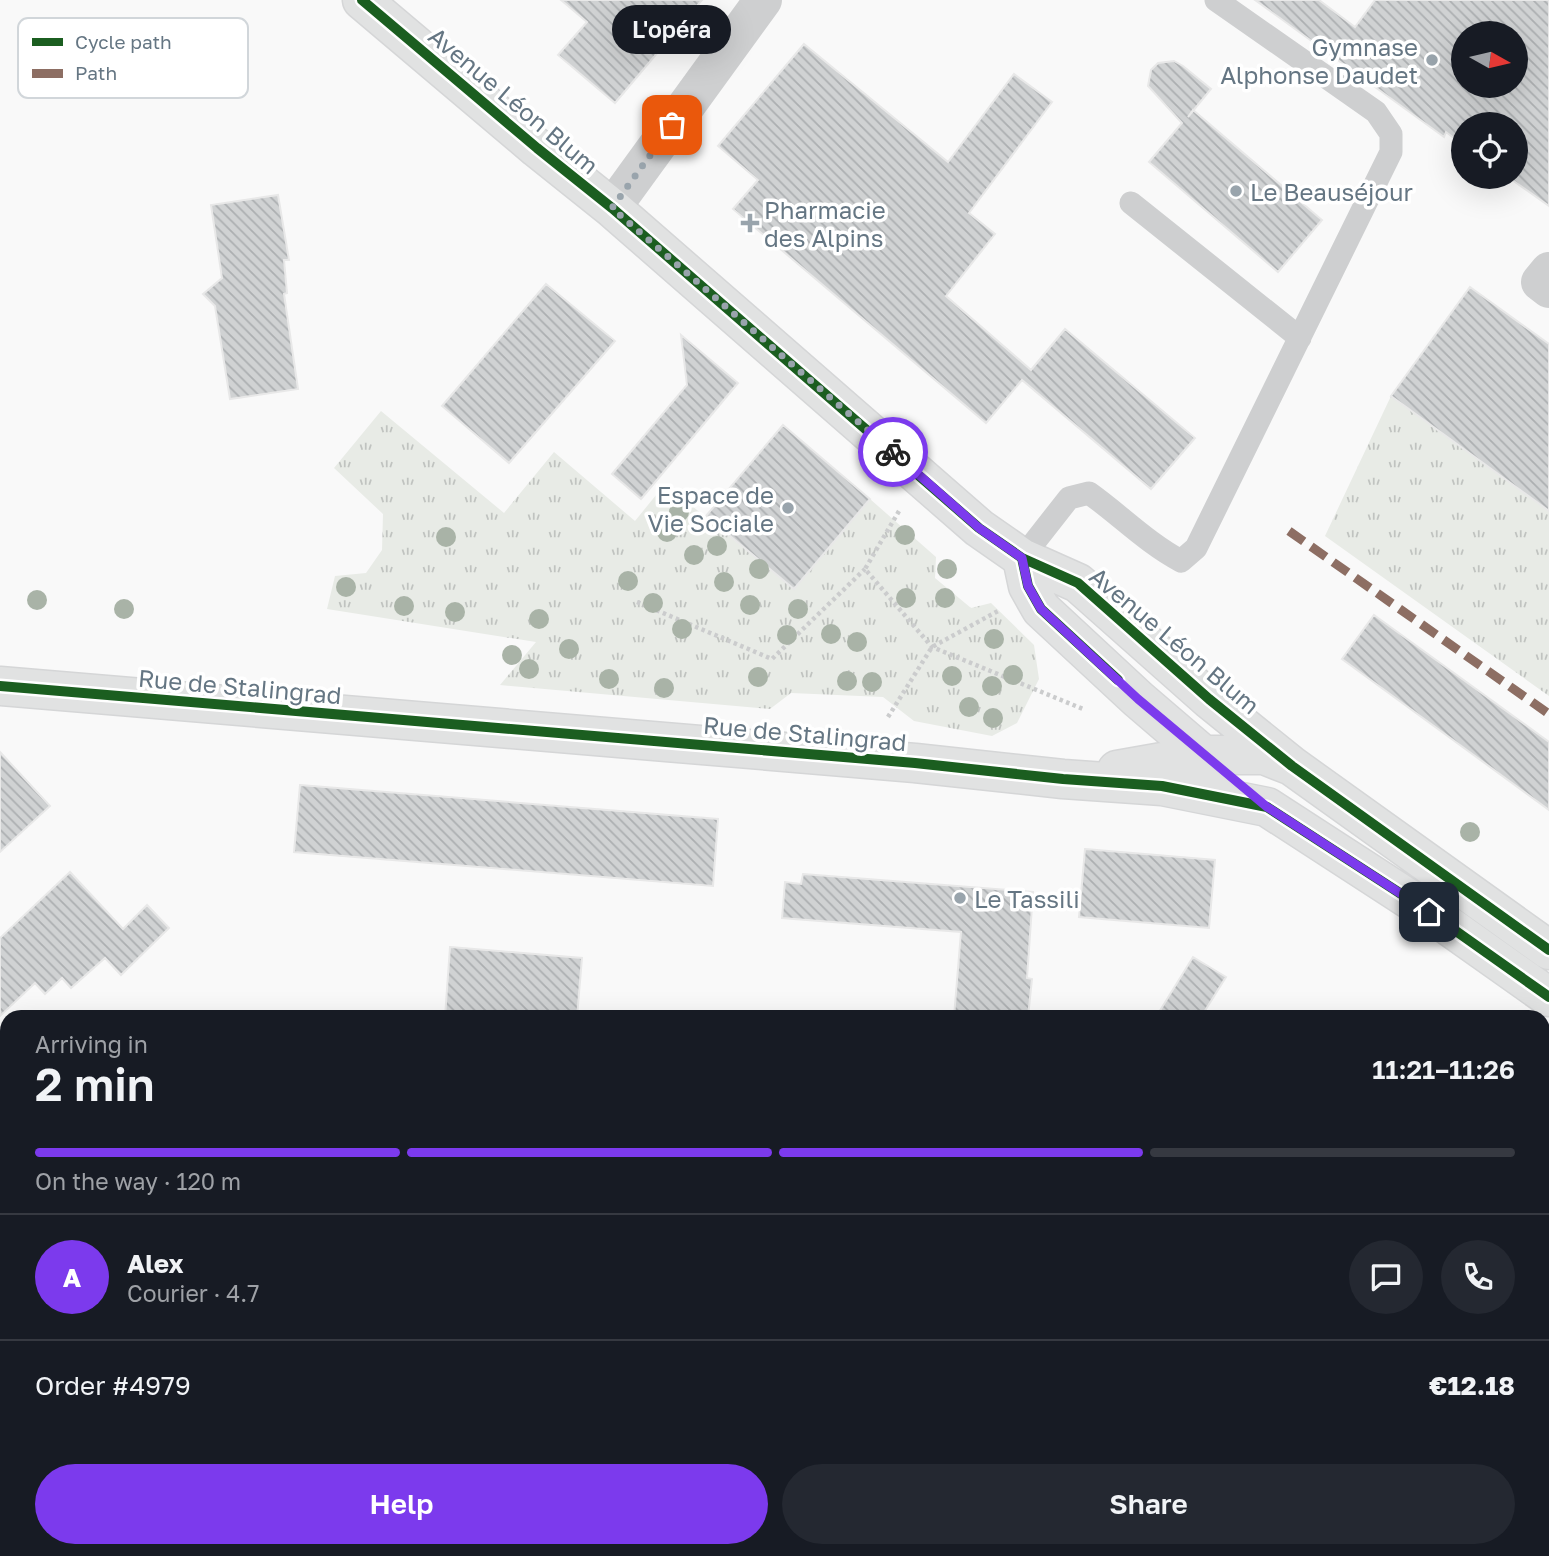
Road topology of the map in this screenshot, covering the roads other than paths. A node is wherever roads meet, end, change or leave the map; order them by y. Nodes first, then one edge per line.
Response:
1 (362, 0) edge
2 (763, 0) edge
3 (1216, 0) edge
4 (1131, 203) dead end
5 (612, 208) junction
6 (1549, 271) edge
7 (1549, 289) edge
8 (1300, 338) junction
9 (1022, 558) junction
10 (0, 686) edge
11 (1209, 699) junction
12 (1202, 755) junction
13 (1292, 766) junction
14 (1074, 780) junction
15 (1162, 786) junction
16 (1267, 807) junction
17 (1549, 950) edge
18 (1549, 997) edge

1 - 5 street, Avenue Léon Blum
2 - 5 street
3 - 8 lane
4 - 8 lane
5 - 9 street, Avenue Léon Blum
6 - 7 street
8 - 9 lane
9 - 11 street, Avenue Léon Blum
9 - 12 street
10 - 14 street, Rue de Stalingrad
11 - 12 street
11 - 13 street, Avenue Léon Blum
12 - 13 street, Rue de Stalingrad
12 - 14 street, Rue de Stalingrad
12 - 15 street
12 - 16 street
13 - 17 street, Rue de Stalingrad
14 - 15 street, Rue de Stalingrad
15 - 16 street, Rue de Stalingrad
16 - 18 street, Rue de Stalingrad

